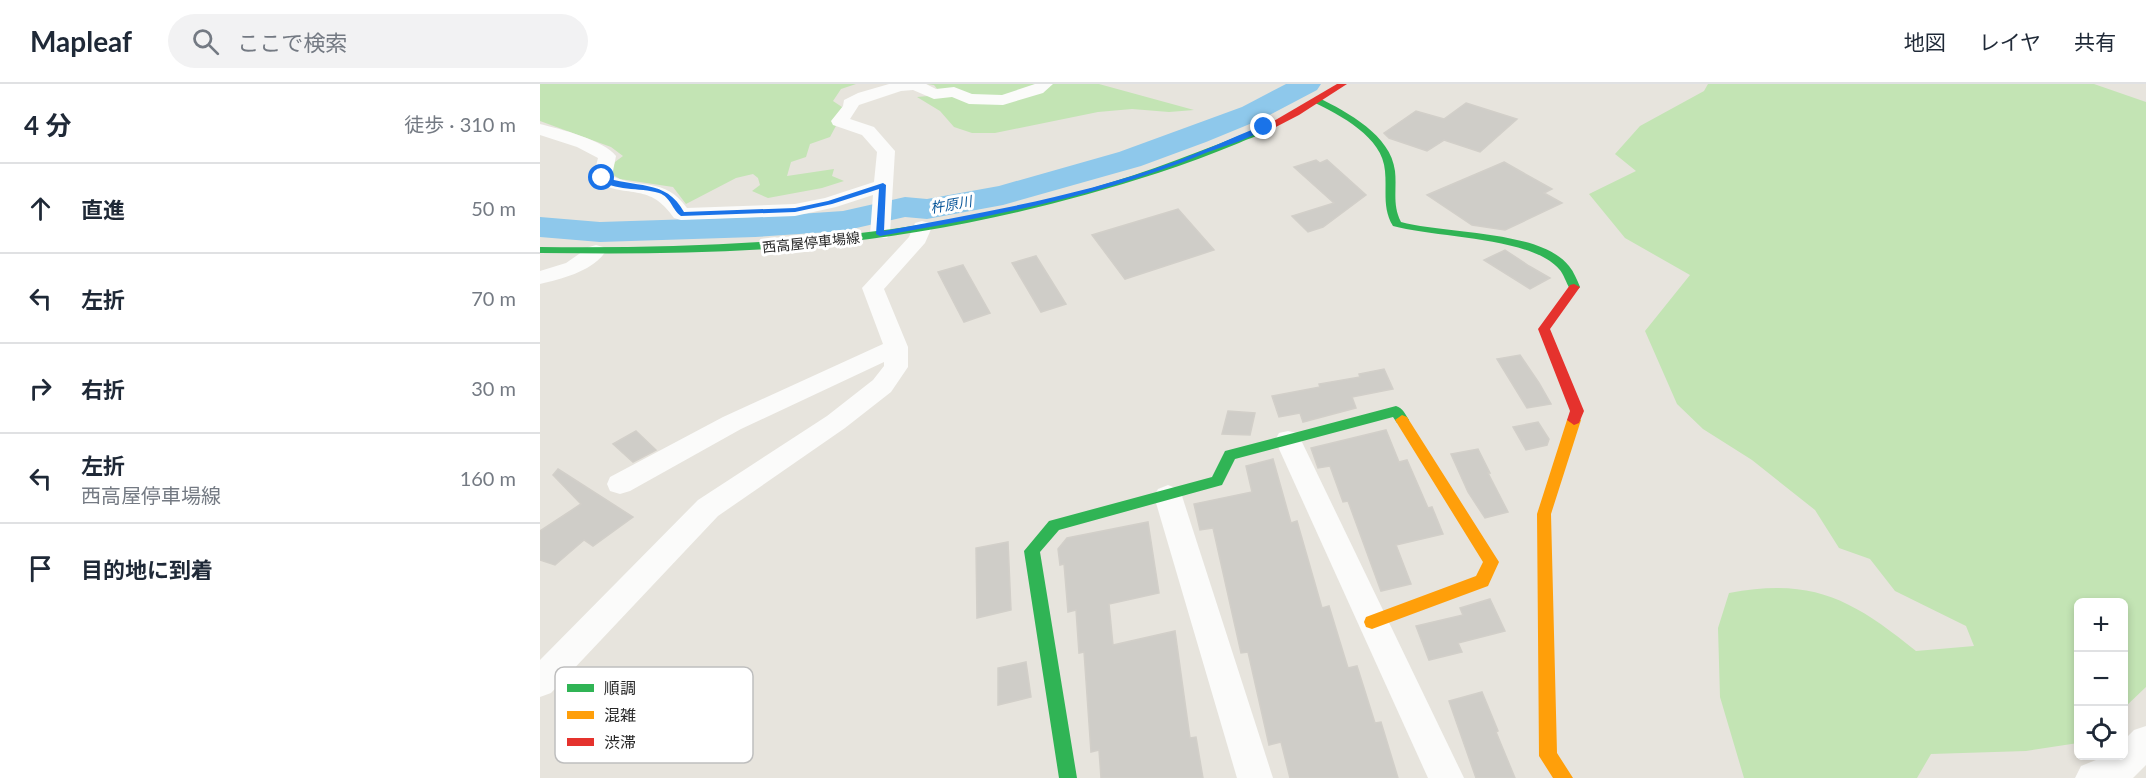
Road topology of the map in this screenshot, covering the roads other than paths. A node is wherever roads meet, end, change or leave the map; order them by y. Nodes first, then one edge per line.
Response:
1 (1045, 84) edge
2 (1343, 84) edge
3 (1316, 100) junction
4 (540, 129) edge
5 (883, 191) junction
6 (881, 226) junction
7 (922, 227) junction
8 (540, 250) edge
9 (596, 251) junction
10 (540, 278) edge
11 (896, 347) junction
12 (1288, 440) junction
13 (620, 484) dead end
14 (1168, 496) junction
15 (1372, 622) junction
16 (540, 682) edge
17 (2146, 742) edge
18 (1068, 778) edge
19 (1255, 778) edge
20 (1446, 778) edge
21 (1564, 778) edge
22 (2093, 778) edge

1 - 5 street
2 - 3 street, 西高屋停車場線
3 - 7 street, 西高屋停車場線
3 - 21 street
4 - 5 street
5 - 6 street
6 - 7 street, 西高屋停車場線
6 - 9 street, 西高屋停車場線
7 - 11 street
8 - 9 street, 西高屋停車場線
9 - 10 street
11 - 13 street
11 - 16 street
12 - 14 street
12 - 15 street
12 - 15 street
14 - 18 street
14 - 19 street
15 - 20 street
17 - 22 street

